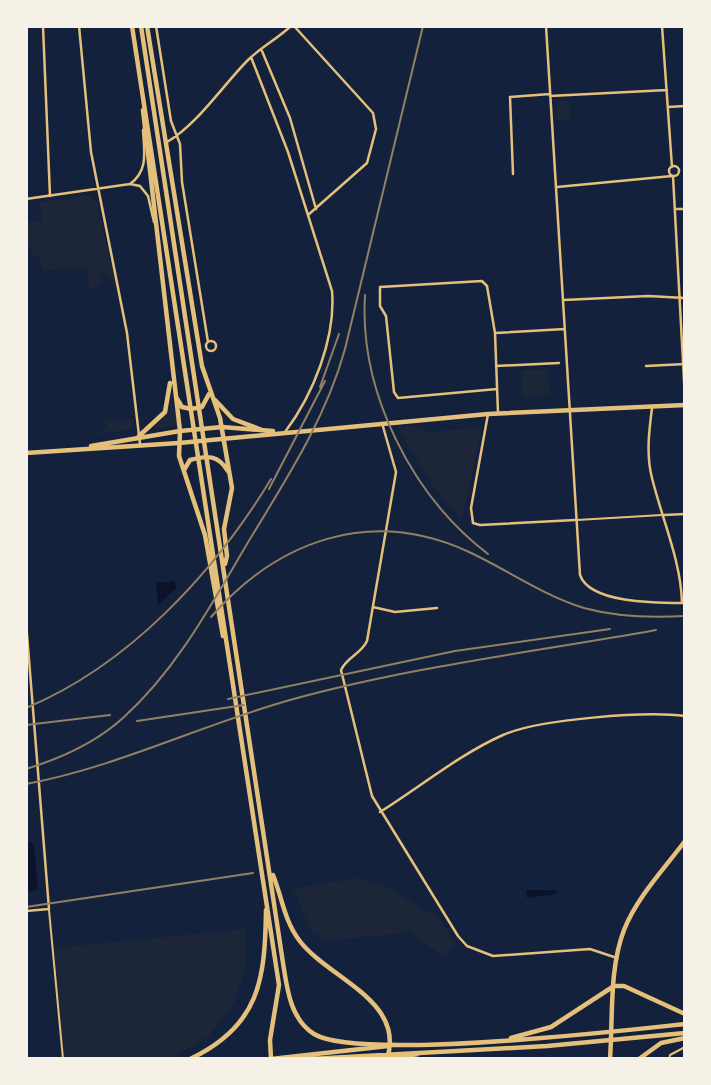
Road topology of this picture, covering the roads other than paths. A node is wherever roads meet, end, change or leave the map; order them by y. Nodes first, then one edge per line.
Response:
1 (43, 26) edge
2 (79, 26) edge
3 (132, 26) edge
4 (144, 26) edge
5 (156, 26) edge
6 (292, 26) edge
7 (546, 26) edge
8 (662, 26) edge
9 (262, 51) junction
10 (251, 57) junction
11 (667, 90) junction
12 (550, 95) junction
13 (143, 99) junction
14 (685, 106) edge
15 (668, 107) junction
16 (143, 130) junction
17 (177, 136) junction
18 (167, 142) junction
19 (683, 166) edge
20 (672, 167) junction
21 (678, 168) junction
22 (513, 174) dead end
23 (672, 176) junction
24 (130, 184) junction
25 (557, 187) junction
26 (97, 190) junction
27 (50, 196) junction
28 (26, 199) edge
29 (675, 209) junction
30 (685, 209) edge
31 (316, 210) junction
32 (308, 215) junction
33 (157, 236) junction
34 (685, 254) edge
35 (677, 255) junction
36 (685, 298) edge
37 (679, 299) junction
38 (564, 300) junction
39 (565, 329) junction
40 (495, 332) junction
41 (208, 342) junction
42 (208, 350) junction
43 (559, 363) dead end
44 (684, 364) edge
45 (496, 366) junction
46 (646, 366) dead end
47 (171, 369) junction
48 (204, 377) junction
49 (497, 389) junction
50 (173, 390) junction
51 (209, 390) junction
52 (685, 399) edge
53 (685, 405) edge
54 (652, 407) junction
55 (569, 411) junction
56 (488, 414) junction
57 (498, 414) junction
58 (382, 423) junction
59 (222, 427) junction
60 (262, 430) junction
61 (180, 431) junction
62 (285, 432) junction
63 (139, 436) junction
64 (224, 439) junction
65 (179, 443) junction
66 (140, 444) junction
67 (83, 448) junction
68 (26, 453) edge
69 (184, 470) junction
70 (230, 475) junction
71 (685, 514) edge
72 (664, 515) junction
73 (576, 520) junction
74 (210, 550) junction
75 (224, 566) junction
76 (683, 603) edge
77 (373, 607) junction
78 (437, 608) dead end
79 (26, 622) edge
80 (685, 716) edge
81 (380, 813) junction
82 (685, 841) edge
83 (271, 871) junction
84 (266, 895) junction
85 (49, 909) junction
86 (26, 911) edge
87 (617, 957) junction
88 (614, 986) junction
89 (685, 1014) edge
90 (685, 1024) edge
91 (685, 1035) edge
92 (510, 1039) junction
93 (397, 1044) junction
94 (685, 1047) edge
95 (426, 1053) junction
96 (610, 1057) edge
97 (63, 1059) edge
98 (190, 1059) edge
99 (271, 1059) edge
100 (310, 1059) edge
101 (386, 1059) edge
102 (639, 1059) edge
103 (669, 1059) edge

1 - 27 street
2 - 26 street
3 - 13 main road
4 - 18 main road
4 - 75 main road
5 - 17 street
6 - 9 street
6 - 31 street
7 - 12 street
8 - 11 street
9 - 10 street
9 - 31 street
10 - 17 street
10 - 32 street
11 - 12 street
11 - 15 street
12 - 22 street
12 - 25 street
13 - 16 main road
13 - 74 main road
14 - 15 street
15 - 20 street
16 - 24 street
16 - 33 main road
17 - 18 street
17 - 41 street
18 - 48 main road
19 - 21 street
20 - 21 street
20 - 23 street
21 - 23 street
23 - 25 street
23 - 29 street
24 - 26 street
24 - 33 street
25 - 38 street
26 - 27 street
26 - 63 street
27 - 28 street
29 - 30 street
29 - 35 street
31 - 32 street
32 - 62 street
33 - 47 main road
34 - 35 street
35 - 37 street
36 - 37 street
37 - 38 street
37 - 44 street
38 - 39 street
39 - 40 street
39 - 55 street
40 - 45 street
40 - 49 street
41 - 42 street
41 - 42 street
42 - 48 street
43 - 45 street
44 - 46 street
44 - 52 street
45 - 49 street
47 - 50 main road
47 - 63 main road
48 - 51 main road
49 - 57 street
50 - 51 main road
50 - 61 main road
51 - 59 main road
51 - 60 main road
53 - 54 main road
54 - 55 main road
54 - 72 street
55 - 57 main road
55 - 73 street
56 - 57 main road
56 - 58 main road
56 - 73 street
58 - 62 main road
58 - 77 street
59 - 60 main road
59 - 61 main road
59 - 64 main road
60 - 62 main road
61 - 63 main road
61 - 65 main road
62 - 64 main road
63 - 66 street
63 - 67 main road
64 - 65 main road
64 - 70 main road
65 - 66 main road
65 - 69 main road
66 - 67 main road
67 - 68 main road
69 - 70 main road
69 - 74 main road
70 - 75 main road
71 - 72 street
72 - 73 street
72 - 76 street
73 - 76 street
74 - 84 main road
75 - 83 main road
77 - 78 street
77 - 81 street
79 - 85 street
80 - 81 street
81 - 87 street
82 - 87 main road
83 - 93 main road
83 - 101 main road
84 - 98 main road
84 - 99 main road
85 - 86 street
85 - 97 street
87 - 88 main road
88 - 89 main road
88 - 92 main road
88 - 96 main road
90 - 92 main road
91 - 95 main road
91 - 102 main road
92 - 93 main road
93 - 99 main road
94 - 103 street
95 - 100 main road
95 - 101 main road

